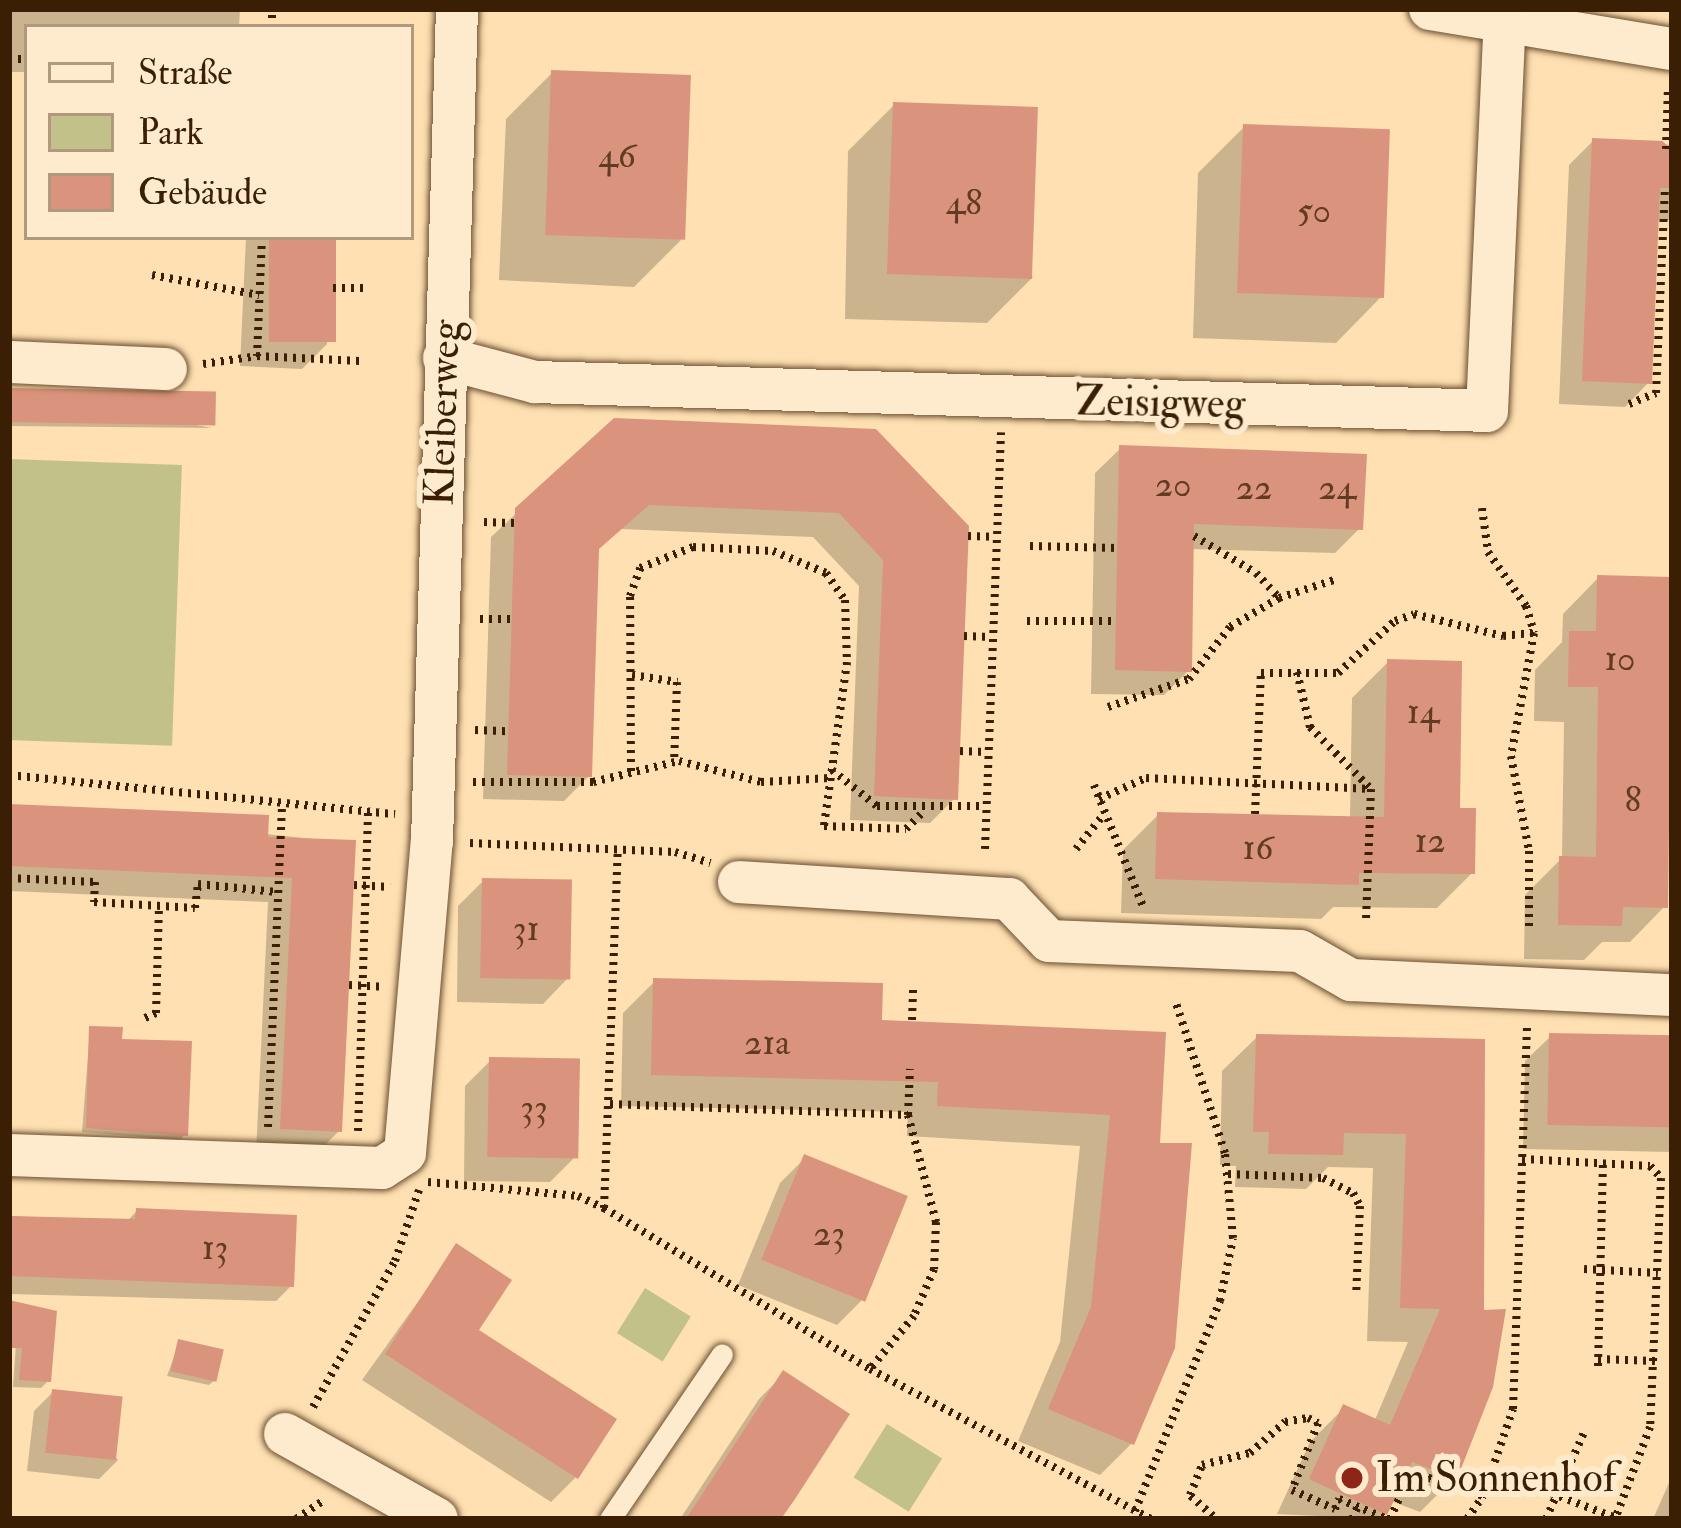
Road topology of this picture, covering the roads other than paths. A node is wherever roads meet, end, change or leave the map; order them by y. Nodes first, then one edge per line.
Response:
1 (457, 9) edge
2 (1430, 9) edge
3 (1446, 10) edge
4 (1505, 19) junction
5 (1670, 58) edge
6 (444, 358) junction
7 (9, 362) edge
8 (166, 369) road end
9 (740, 882) road end
10 (1672, 994) edge
11 (9, 1155) edge
12 (722, 1354) dead end
13 (289, 1437) road end
14 (437, 1519) edge
15 (610, 1519) edge

1 - 6 street, Kleiberweg
2 - 3 street
3 - 4 street
4 - 5 street
4 - 6 street, Zeisigweg
6 - 11 street, Kleiberweg
7 - 8 street
9 - 10 street
12 - 15 lane
13 - 14 street

